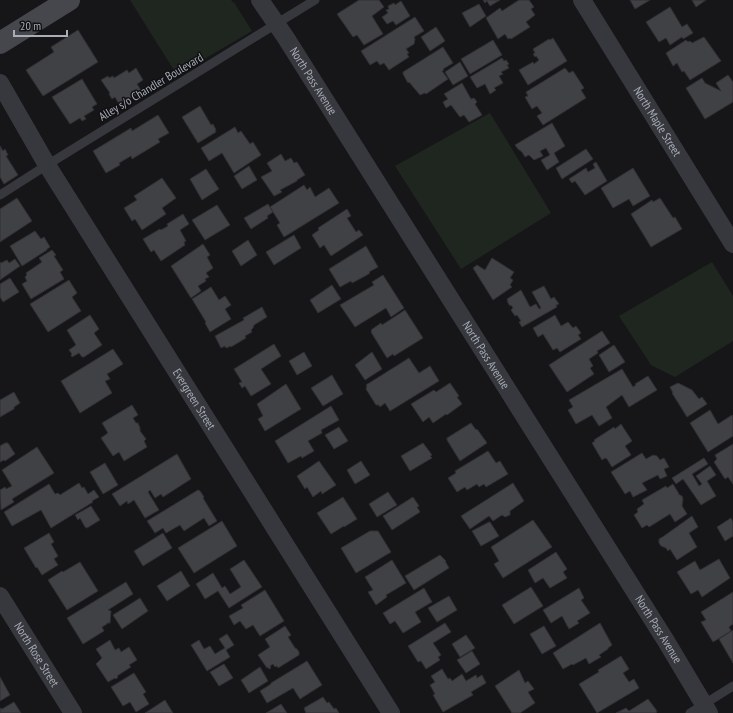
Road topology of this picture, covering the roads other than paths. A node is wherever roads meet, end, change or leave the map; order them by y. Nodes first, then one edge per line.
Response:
1 (69, 0) edge
2 (260, 0) edge
3 (315, 0) edge
4 (582, 0) edge
5 (277, 24) junction
6 (0, 43) edge
7 (0, 83) edge
8 (47, 165) junction
9 (0, 195) edge
10 (733, 244) edge
11 (0, 596) edge
12 (733, 686) edge
13 (701, 710) edge
14 (73, 713) edge
15 (391, 713) edge

1 - 6 main road
2 - 5 street, North Pass Avenue
3 - 5 lane, Alley s/o Chandler Boulevard
4 - 10 street, North Maple Street
5 - 8 lane, Alley s/o Chandler Boulevard
5 - 13 street, North Pass Avenue
7 - 8 street, Evergreen Street
8 - 9 lane, Alley s/o Chandler Boulevard
8 - 15 street, Evergreen Street
11 - 14 street, North Rose Street
12 - 13 lane

